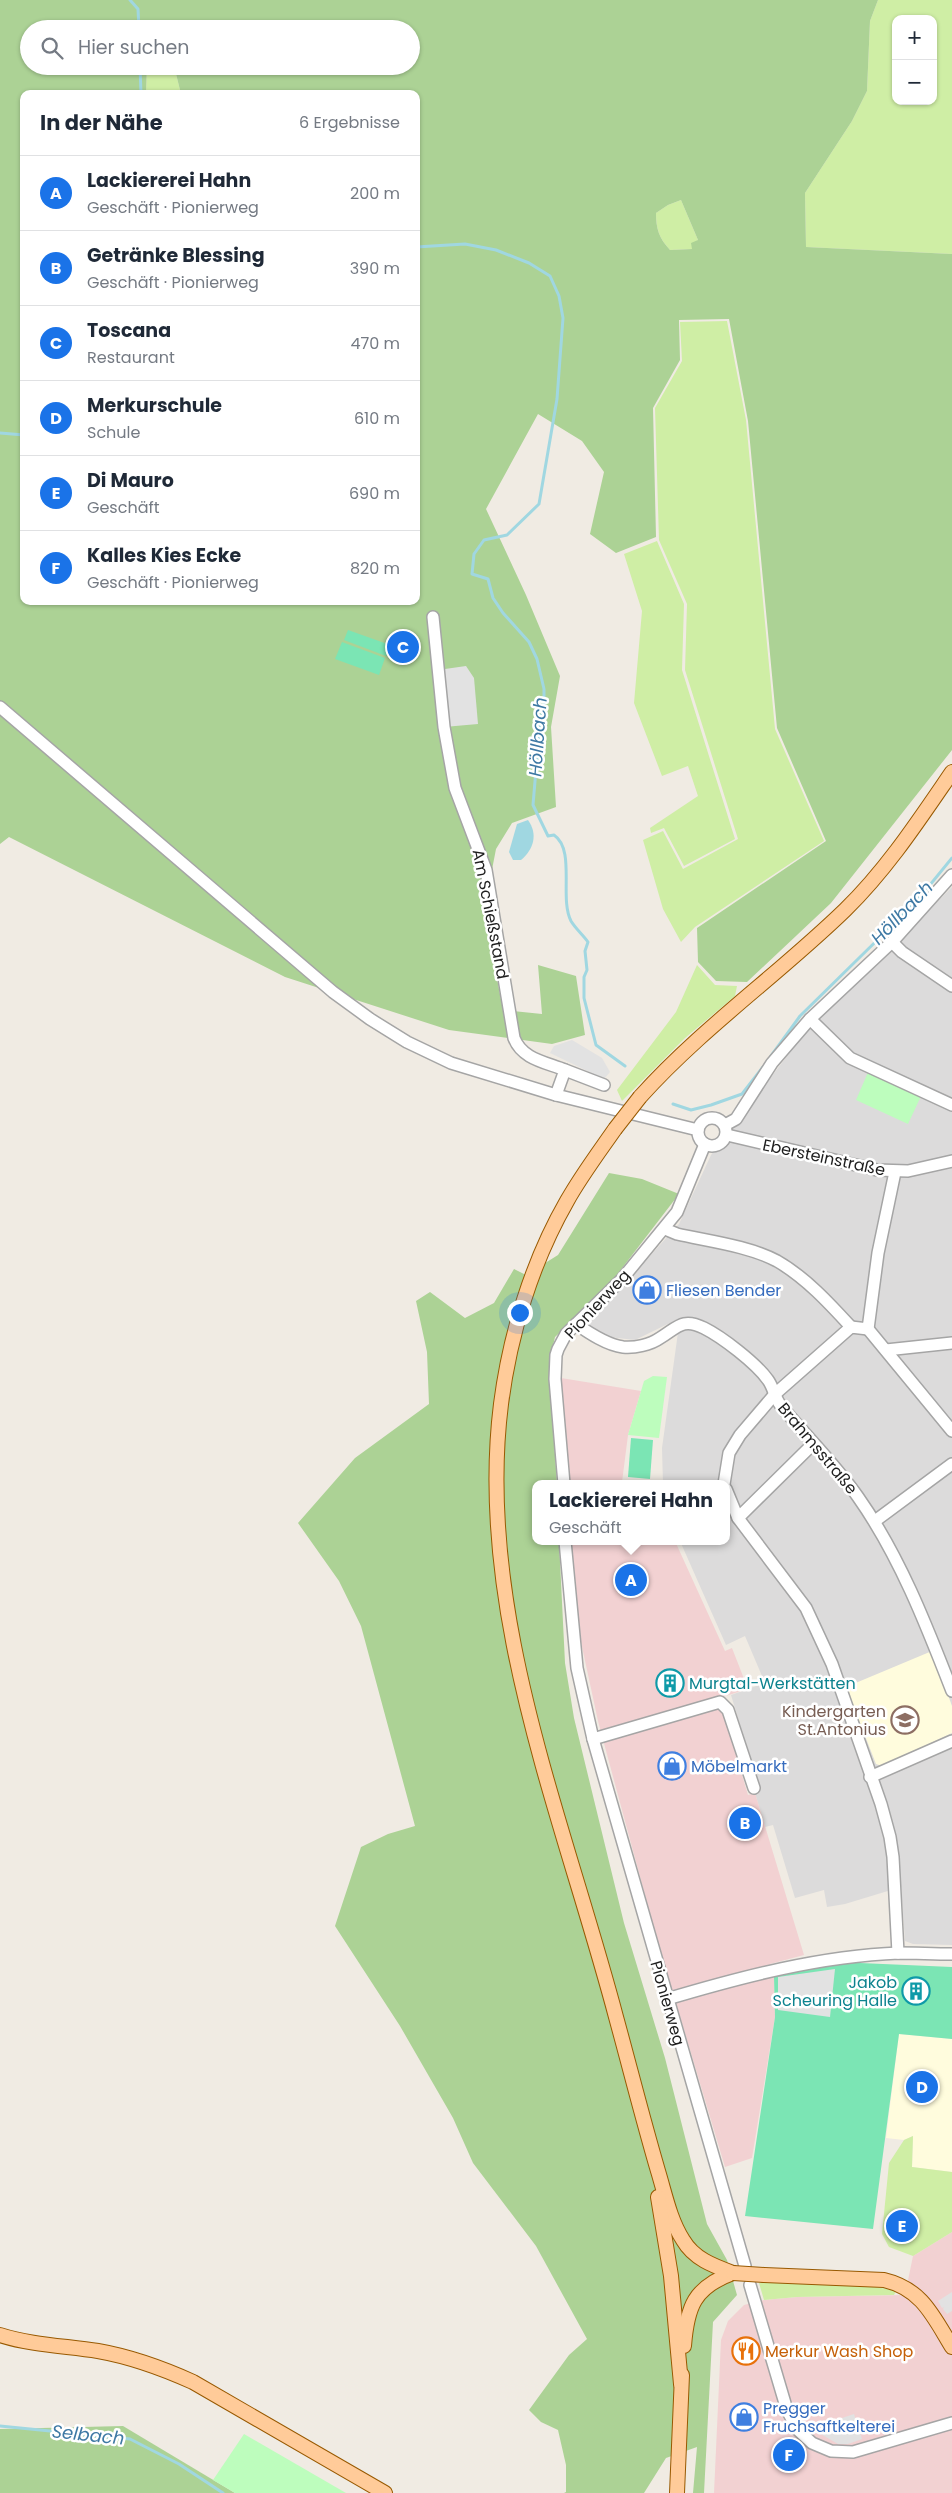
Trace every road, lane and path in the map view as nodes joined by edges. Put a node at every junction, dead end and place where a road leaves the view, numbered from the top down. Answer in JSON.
{"nodes":[{"id":1,"x":433,"y":617,"type":"dead end"},
{"id":2,"x":0,"y":707,"type":"edge"},
{"id":3,"x":952,"y":772,"type":"edge"},
{"id":4,"x":952,"y":875,"type":"edge"},
{"id":5,"x":892,"y":942,"type":"junction"},
{"id":6,"x":952,"y":986,"type":"edge"},
{"id":7,"x":810,"y":1019,"type":"junction"},
{"id":8,"x":565,"y":1070,"type":"junction"},
{"id":9,"x":604,"y":1085,"type":"dead end"},
{"id":10,"x":556,"y":1095,"type":"junction"},
{"id":11,"x":952,"y":1105,"type":"edge"},
{"id":12,"x":698,"y":1130,"type":"junction"},
{"id":13,"x":726,"y":1130,"type":"junction"},
{"id":14,"x":705,"y":1144,"type":"junction"},
{"id":15,"x":952,"y":1161,"type":"edge"},
{"id":16,"x":894,"y":1172,"type":"junction"},
{"id":17,"x":665,"y":1229,"type":"junction"},
{"id":18,"x":576,"y":1324,"type":"junction"},
{"id":19,"x":851,"y":1327,"type":"junction"},
{"id":20,"x":868,"y":1329,"type":"junction"},
{"id":21,"x":952,"y":1343,"type":"edge"},
{"id":22,"x":886,"y":1350,"type":"junction"},
{"id":23,"x":775,"y":1394,"type":"junction"},
{"id":24,"x":952,"y":1431,"type":"edge"},
{"id":25,"x":814,"y":1444,"type":"junction"},
{"id":26,"x":952,"y":1464,"type":"edge"},
{"id":27,"x":564,"y":1480,"type":"edge"},
{"id":28,"x":725,"y":1480,"type":"edge"},
{"id":29,"x":730,"y":1499,"type":"edge"},
{"id":30,"x":738,"y":1518,"type":"junction"},
{"id":31,"x":875,"y":1521,"type":"junction"},
{"id":32,"x":565,"y":1545,"type":"edge"},
{"id":33,"x":952,"y":1691,"type":"edge"},
{"id":34,"x":593,"y":1739,"type":"junction"},
{"id":35,"x":952,"y":1740,"type":"edge"},
{"id":36,"x":870,"y":1777,"type":"junction"},
{"id":37,"x":754,"y":1788,"type":"dead end"},
{"id":38,"x":898,"y":1953,"type":"junction"},
{"id":39,"x":952,"y":1954,"type":"edge"},
{"id":40,"x":666,"y":1999,"type":"junction"},
{"id":41,"x":647,"y":2136,"type":"junction"},
{"id":42,"x":739,"y":2269,"type":"junction"},
{"id":43,"x":750,"y":2285,"type":"dead end"},
{"id":44,"x":0,"y":2336,"type":"edge"},
{"id":45,"x":952,"y":2347,"type":"edge"},
{"id":46,"x":682,"y":2384,"type":"junction"},
{"id":47,"x":950,"y":2422,"type":"edge"},
{"id":48,"x":385,"y":2493,"type":"edge"},
{"id":49,"x":676,"y":2493,"type":"edge"}],
"edges":[{"from":1,"to":8,"type":"street","name":"Am Schießstand"},
{"from":2,"to":10,"type":"street"},
{"from":3,"to":41,"type":"main road","bridge":true},
{"from":4,"to":5,"type":"street"},
{"from":5,"to":6,"type":"street"},
{"from":5,"to":7,"type":"street"},
{"from":7,"to":11,"type":"street"},
{"from":7,"to":13,"type":"street"},
{"from":8,"to":9,"type":"street","name":"Am Schießstand"},
{"from":8,"to":10,"type":"street"},
{"from":10,"to":12,"type":"street"},
{"from":12,"to":13,"type":"street","name":"Ebersteinstraße"},
{"from":12,"to":14,"type":"street"},
{"from":13,"to":14,"type":"street"},
{"from":13,"to":16,"type":"street","name":"Ebersteinstraße"},
{"from":14,"to":17,"type":"street","name":"Pionierweg"},
{"from":15,"to":16,"type":"street","name":"Ebersteinstraße"},
{"from":16,"to":20,"type":"street"},
{"from":17,"to":18,"type":"street","name":"Pionierweg"},
{"from":17,"to":19,"type":"street"},
{"from":18,"to":23,"type":"street","name":"Brahmsstraße"},
{"from":18,"to":27,"type":"street","name":"Pionierweg"},
{"from":19,"to":20,"type":"street"},
{"from":19,"to":23,"type":"street"},
{"from":20,"to":22,"type":"street"},
{"from":21,"to":22,"type":"street"},
{"from":22,"to":24,"type":"street"},
{"from":23,"to":25,"type":"street","name":"Brahmsstraße"},
{"from":23,"to":28,"type":"street"},
{"from":25,"to":30,"type":"street"},
{"from":25,"to":31,"type":"street","name":"Brahmsstraße"},
{"from":26,"to":31,"type":"street"},
{"from":29,"to":30,"type":"street"},
{"from":30,"to":36,"type":"street"},
{"from":31,"to":33,"type":"street","name":"Brahmsstraße"},
{"from":32,"to":34,"type":"street","name":"Pionierweg"},
{"from":34,"to":37,"type":"street"},
{"from":34,"to":40,"type":"street","name":"Pionierweg"},
{"from":35,"to":36,"type":"street"},
{"from":36,"to":38,"type":"street"},
{"from":38,"to":39,"type":"street"},
{"from":38,"to":40,"type":"street"},
{"from":40,"to":42,"type":"street","name":"Pionierweg"},
{"from":41,"to":42,"type":"main road"},
{"from":41,"to":46,"type":"main road"},
{"from":42,"to":45,"type":"main road","bridge":true},
{"from":42,"to":46,"type":"main road"},
{"from":43,"to":47,"type":"street"},
{"from":44,"to":48,"type":"main road"},
{"from":46,"to":49,"type":"main road"}]}
